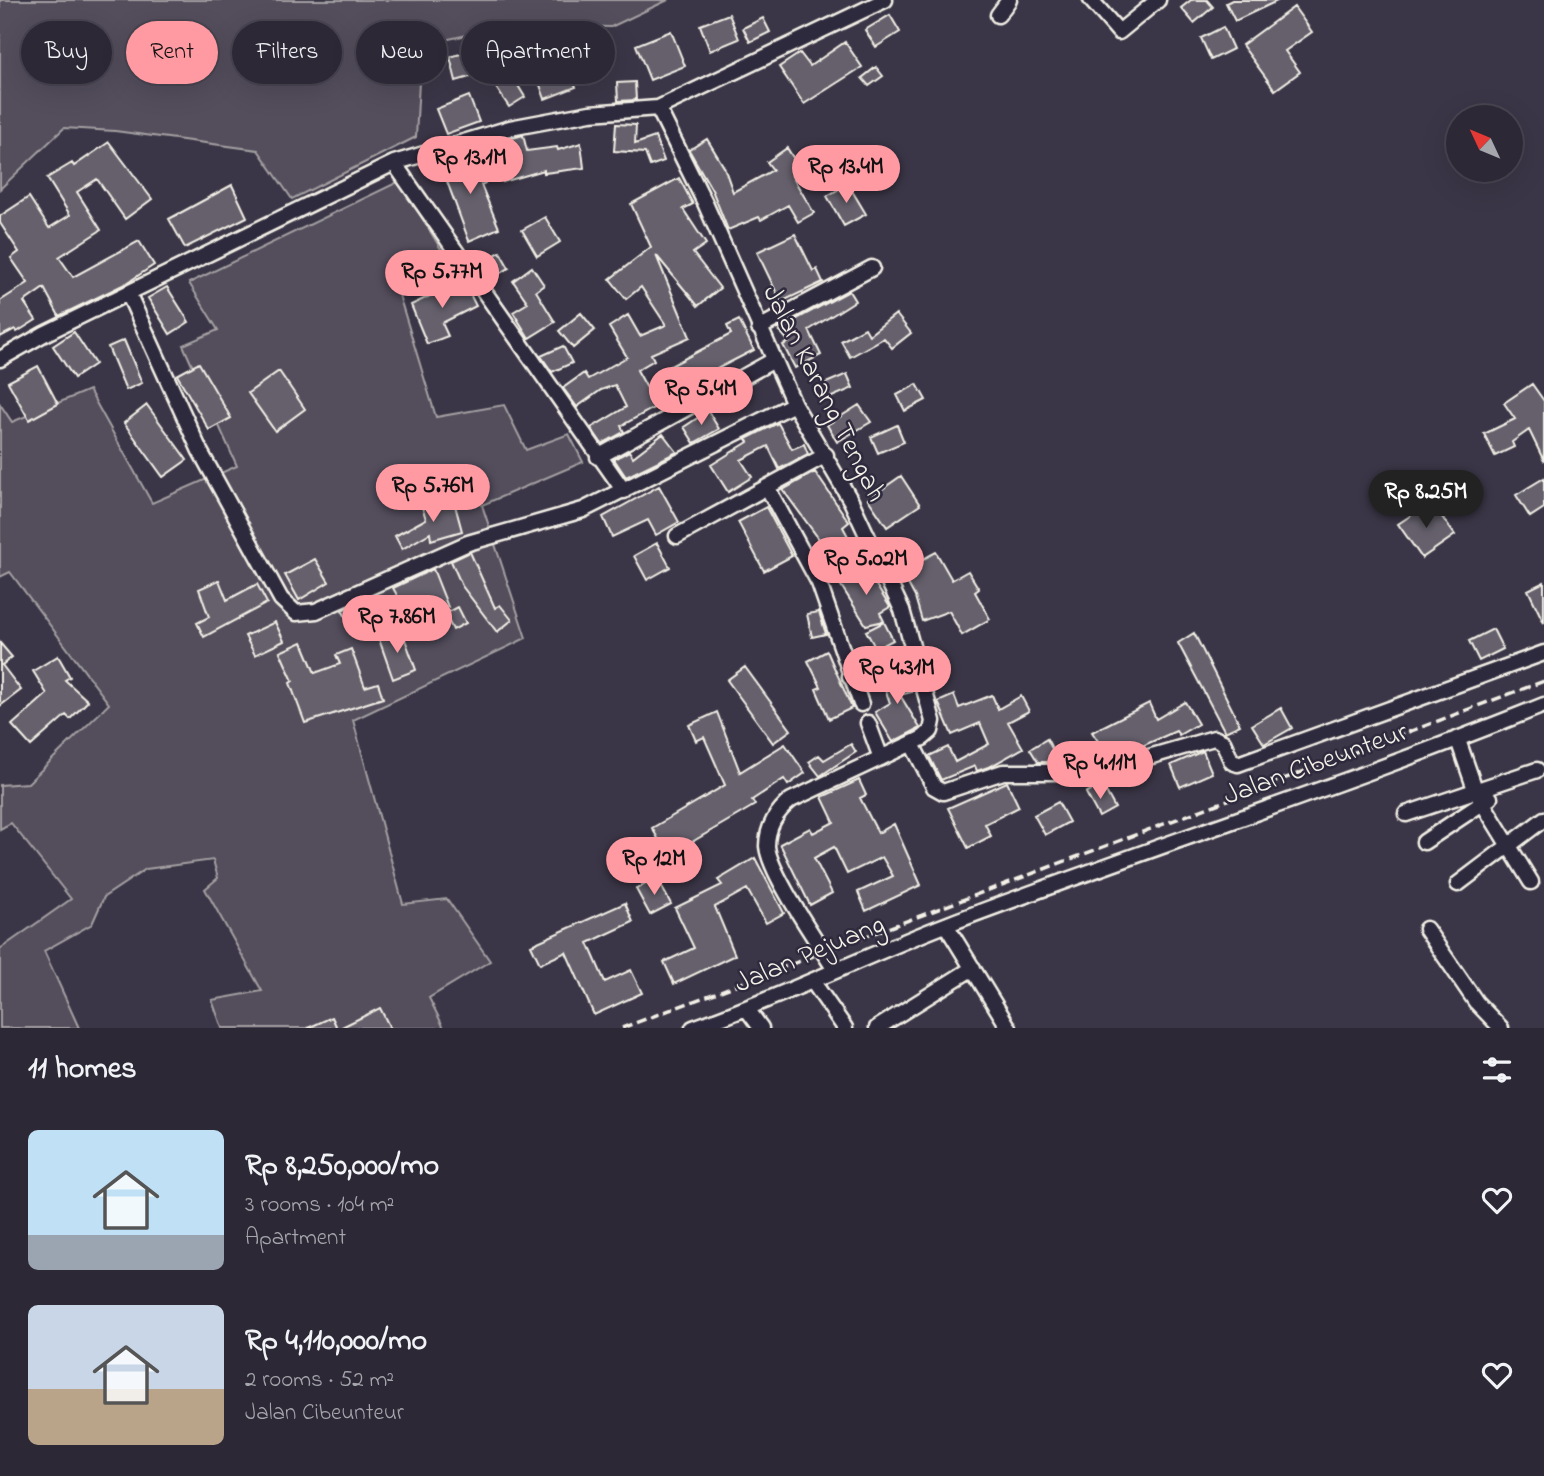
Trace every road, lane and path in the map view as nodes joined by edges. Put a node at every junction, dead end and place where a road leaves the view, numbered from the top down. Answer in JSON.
{"nodes":[{"id":1,"x":885,"y":0,"type":"edge"},
{"id":2,"x":1009,"y":0,"type":"edge"},
{"id":3,"x":1091,"y":0,"type":"edge"},
{"id":4,"x":1158,"y":0,"type":"edge"},
{"id":5,"x":998,"y":15,"type":"dead end"},
{"id":6,"x":658,"y":108,"type":"junction"},
{"id":7,"x":394,"y":163,"type":"junction"},
{"id":8,"x":872,"y":268,"type":"dead end"},
{"id":9,"x":129,"y":295,"type":"junction"},
{"id":10,"x":759,"y":328,"type":"junction"},
{"id":11,"x":0,"y":359,"type":"edge"},
{"id":12,"x":774,"y":360,"type":"junction"},
{"id":13,"x":794,"y":404,"type":"junction"},
{"id":14,"x":826,"y":455,"type":"junction"},
{"id":15,"x":598,"y":457,"type":"junction"},
{"id":16,"x":767,"y":487,"type":"junction"},
{"id":17,"x":624,"y":491,"type":"junction"},
{"id":18,"x":677,"y":536,"type":"dead end"},
{"id":19,"x":913,"y":651,"type":"junction"},
{"id":20,"x":1544,"y":653,"type":"edge"},
{"id":21,"x":850,"y":677,"type":"junction"},
{"id":22,"x":861,"y":704,"type":"dead end"},
{"id":23,"x":1544,"y":705,"type":"edge"},
{"id":24,"x":868,"y":723,"type":"dead end"},
{"id":25,"x":1458,"y":740,"type":"junction"},
{"id":26,"x":912,"y":744,"type":"junction"},
{"id":27,"x":881,"y":758,"type":"junction"},
{"id":28,"x":1537,"y":771,"type":"dead end"},
{"id":29,"x":1480,"y":797,"type":"junction"},
{"id":30,"x":1406,"y":814,"type":"dead end"},
{"id":31,"x":1544,"y":819,"type":"edge"},
{"id":32,"x":1424,"y":842,"type":"dead end"},
{"id":33,"x":1509,"y":846,"type":"junction"},
{"id":34,"x":1531,"y":882,"type":"dead end"},
{"id":35,"x":1458,"y":884,"type":"dead end"},
{"id":36,"x":946,"y":925,"type":"junction"},
{"id":37,"x":1426,"y":929,"type":"dead end"},
{"id":38,"x":972,"y":968,"type":"junction"},
{"id":39,"x":835,"y":970,"type":"junction"},
{"id":40,"x":813,"y":982,"type":"junction"},
{"id":41,"x":747,"y":1009,"type":"junction"},
{"id":42,"x":1007,"y":1024,"type":"edge"},
{"id":43,"x":693,"y":1028,"type":"edge"},
{"id":44,"x":761,"y":1028,"type":"edge"},
{"id":45,"x":845,"y":1028,"type":"edge"},
{"id":46,"x":877,"y":1028,"type":"edge"},
{"id":47,"x":991,"y":1028,"type":"edge"},
{"id":48,"x":1502,"y":1028,"type":"edge"}],
"edges":[{"from":1,"to":6,"type":"street"},
{"from":2,"to":5,"type":"street"},
{"from":3,"to":4,"type":"street"},
{"from":6,"to":7,"type":"street"},
{"from":6,"to":10,"type":"street","name":"Jalan Karang Tengah"},
{"from":7,"to":9,"type":"street"},
{"from":7,"to":15,"type":"street"},
{"from":8,"to":10,"type":"street"},
{"from":9,"to":11,"type":"street"},
{"from":9,"to":17,"type":"street"},
{"from":10,"to":12,"type":"street","name":"Jalan Karang Tengah"},
{"from":12,"to":13,"type":"street","name":"Jalan Karang Tengah"},
{"from":12,"to":15,"type":"street"},
{"from":13,"to":14,"type":"street","name":"Jalan Karang Tengah"},
{"from":13,"to":17,"type":"street"},
{"from":14,"to":16,"type":"street"},
{"from":14,"to":19,"type":"street","name":"Jalan Karang Tengah"},
{"from":15,"to":17,"type":"street"},
{"from":16,"to":18,"type":"street"},
{"from":16,"to":21,"type":"street"},
{"from":19,"to":21,"type":"street"},
{"from":19,"to":26,"type":"street","name":"Jalan Karang Tengah"},
{"from":20,"to":26,"type":"street"},
{"from":21,"to":22,"type":"street"},
{"from":23,"to":25,"type":"street","name":"Jalan Cibeunteur"},
{"from":24,"to":27,"type":"street"},
{"from":25,"to":29,"type":"street"},
{"from":25,"to":36,"type":"street","name":"Jalan Cibeunteur"},
{"from":26,"to":27,"type":"street","name":"Jalan Karang Tengah"},
{"from":27,"to":39,"type":"street","name":"Jalan Karang Tengah"},
{"from":28,"to":29,"type":"street"},
{"from":29,"to":30,"type":"street"},
{"from":29,"to":32,"type":"street"},
{"from":29,"to":33,"type":"street"},
{"from":31,"to":33,"type":"street"},
{"from":33,"to":34,"type":"street"},
{"from":33,"to":35,"type":"street"},
{"from":36,"to":38,"type":"street"},
{"from":36,"to":39,"type":"street","name":"Jalan Pejuang"},
{"from":37,"to":48,"type":"street"},
{"from":38,"to":42,"type":"street"},
{"from":38,"to":46,"type":"street"},
{"from":39,"to":40,"type":"street","name":"Jalan Pejuang"},
{"from":40,"to":41,"type":"street","name":"Jalan Pejuang"},
{"from":40,"to":45,"type":"street"},
{"from":41,"to":43,"type":"street","name":"Jalan Pejuang"},
{"from":41,"to":44,"type":"street"},
{"from":42,"to":47,"type":"street"}]}
